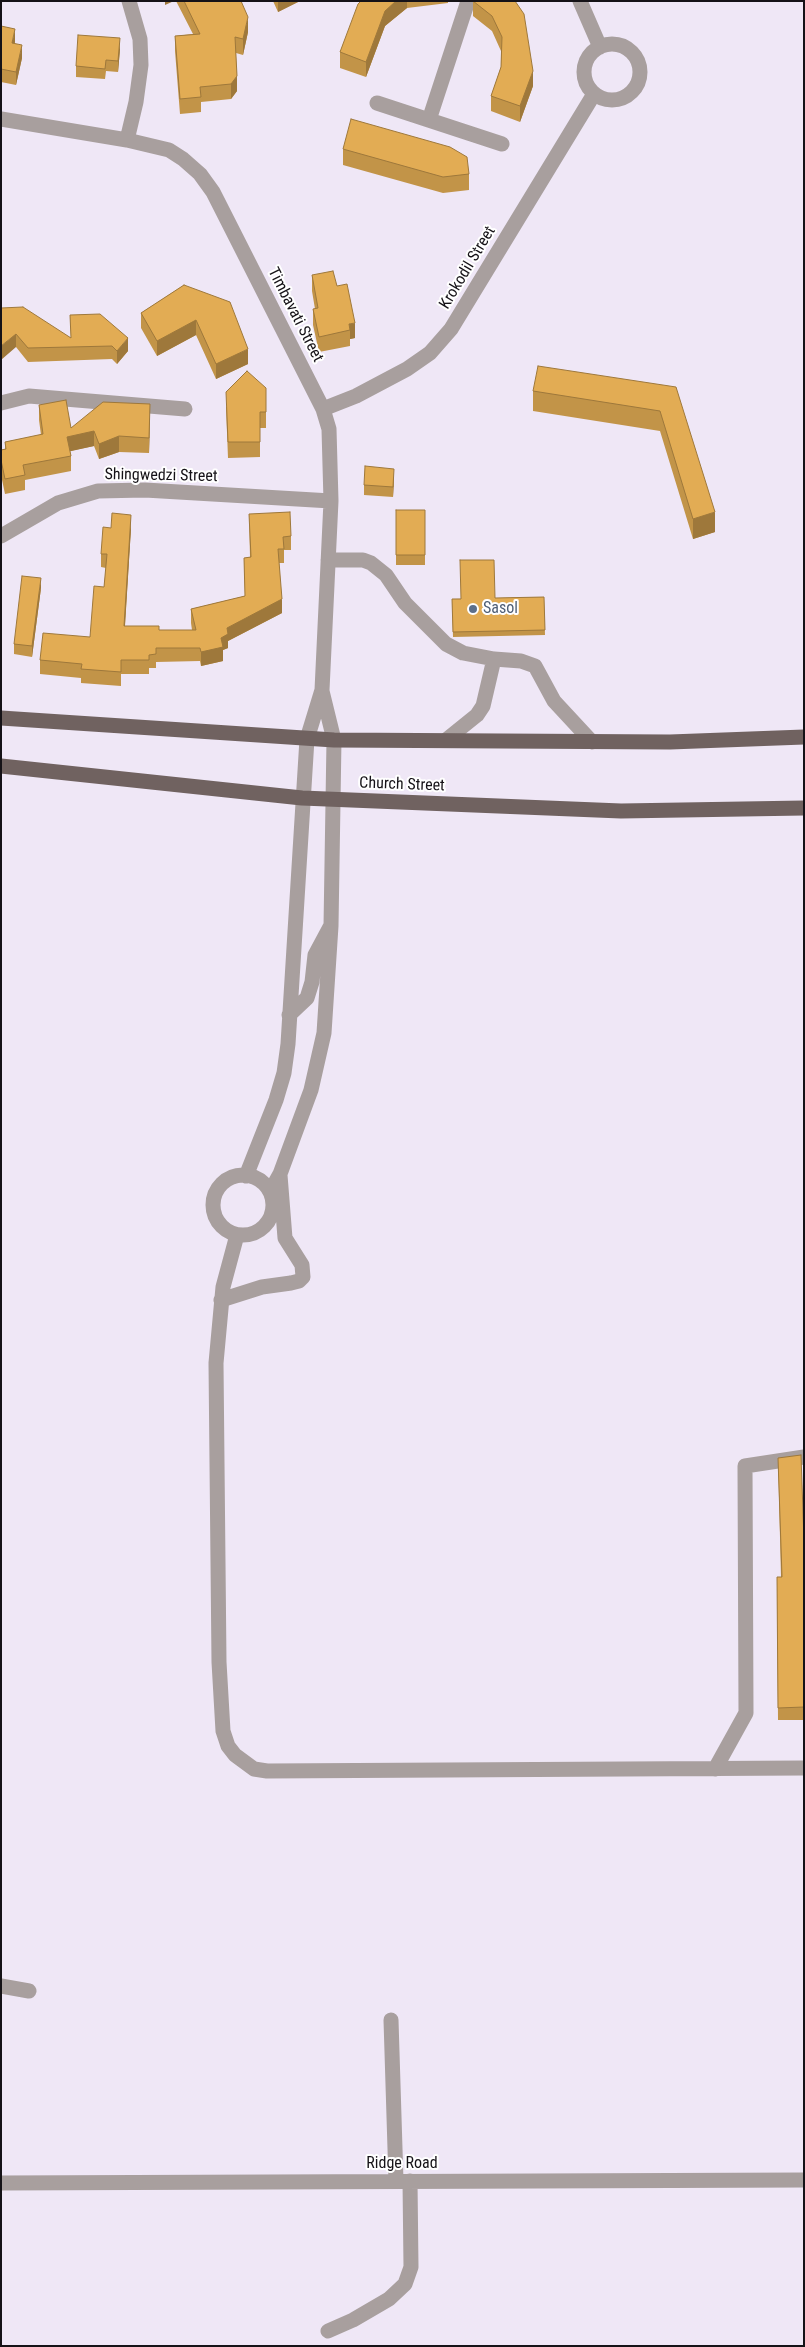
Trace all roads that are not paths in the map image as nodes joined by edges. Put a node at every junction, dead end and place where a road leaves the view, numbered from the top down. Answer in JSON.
{"nodes":[{"id":1,"x":129,"y":1,"type":"edge"},
{"id":2,"x":468,"y":1,"type":"edge"},
{"id":3,"x":580,"y":1,"type":"edge"},
{"id":4,"x":600,"y":47,"type":"junction"},
{"id":5,"x":594,"y":94,"type":"junction"},
{"id":6,"x":377,"y":103,"type":"dead end"},
{"id":7,"x":1,"y":119,"type":"edge"},
{"id":8,"x":429,"y":120,"type":"junction"},
{"id":9,"x":127,"y":140,"type":"junction"},
{"id":10,"x":502,"y":144,"type":"dead end"},
{"id":11,"x":1,"y":403,"type":"edge"},
{"id":12,"x":185,"y":409,"type":"dead end"},
{"id":13,"x":323,"y":409,"type":"junction"},
{"id":14,"x":331,"y":501,"type":"junction"},
{"id":15,"x":1,"y":536,"type":"edge"},
{"id":16,"x":328,"y":560,"type":"junction"},
{"id":17,"x":494,"y":659,"type":"junction"},
{"id":18,"x":322,"y":690,"type":"junction"},
{"id":19,"x":1,"y":718,"type":"edge"},
{"id":20,"x":804,"y":737,"type":"edge"},
{"id":21,"x":307,"y":739,"type":"junction"},
{"id":22,"x":334,"y":740,"type":"junction"},
{"id":23,"x":446,"y":740,"type":"junction"},
{"id":24,"x":592,"y":742,"type":"junction"},
{"id":25,"x":1,"y":766,"type":"edge"},
{"id":26,"x":302,"y":798,"type":"junction"},
{"id":27,"x":332,"y":799,"type":"junction"},
{"id":28,"x":804,"y":808,"type":"edge"},
{"id":29,"x":331,"y":926,"type":"junction"},
{"id":30,"x":289,"y":1015,"type":"junction"},
{"id":31,"x":280,"y":1174,"type":"junction"},
{"id":32,"x":246,"y":1176,"type":"junction"},
{"id":33,"x":270,"y":1192,"type":"junction"},
{"id":34,"x":236,"y":1235,"type":"junction"},
{"id":35,"x":221,"y":1300,"type":"junction"},
{"id":36,"x":804,"y":1457,"type":"edge"},
{"id":37,"x":804,"y":1768,"type":"edge"},
{"id":38,"x":716,"y":1769,"type":"junction"},
{"id":39,"x":1,"y":1986,"type":"edge"},
{"id":40,"x":29,"y":1991,"type":"dead end"},
{"id":41,"x":391,"y":2020,"type":"dead end"},
{"id":42,"x":804,"y":2180,"type":"edge"},
{"id":43,"x":403,"y":2181,"type":"junction"},
{"id":44,"x":1,"y":2183,"type":"edge"},
{"id":45,"x":328,"y":2331,"type":"dead end"}],
"edges":[{"from":1,"to":9,"type":"street"},
{"from":2,"to":8,"type":"street"},
{"from":3,"to":4,"type":"street"},
{"from":4,"to":5,"type":"street"},
{"from":4,"to":5,"type":"street"},
{"from":5,"to":13,"type":"street","name":"Krokodil Street"},
{"from":6,"to":8,"type":"street"},
{"from":7,"to":9,"type":"street","name":"Timbavati Street"},
{"from":8,"to":10,"type":"street"},
{"from":9,"to":13,"type":"street","name":"Timbavati Street"},
{"from":11,"to":12,"type":"street"},
{"from":13,"to":14,"type":"street","name":"Timbavati Street"},
{"from":14,"to":15,"type":"street","name":"Shingwedzi Street"},
{"from":14,"to":16,"type":"street","name":"Timbavati Street"},
{"from":16,"to":17,"type":"street"},
{"from":16,"to":18,"type":"street","name":"Timbavati Street"},
{"from":17,"to":23,"type":"street"},
{"from":17,"to":24,"type":"street"},
{"from":18,"to":21,"type":"street","name":"Timbavati Street"},
{"from":18,"to":22,"type":"street","name":"Timbavati Street"},
{"from":19,"to":21,"type":"main road"},
{"from":20,"to":24,"type":"main road"},
{"from":21,"to":22,"type":"main road"},
{"from":21,"to":26,"type":"street","name":"Timbavati Street"},
{"from":22,"to":23,"type":"main road"},
{"from":22,"to":27,"type":"street","name":"Timbavati Street"},
{"from":23,"to":24,"type":"main road"},
{"from":25,"to":26,"type":"main road","name":"Church Street"},
{"from":26,"to":27,"type":"main road","name":"Church Street"},
{"from":26,"to":30,"type":"street","name":"Timbavati Street"},
{"from":27,"to":28,"type":"main road","name":"Church Street"},
{"from":27,"to":29,"type":"street","name":"Timbavati Street"},
{"from":29,"to":30,"type":"street"},
{"from":29,"to":31,"type":"street","name":"Timbavati Street"},
{"from":30,"to":32,"type":"street","name":"Timbavati Street"},
{"from":31,"to":33,"type":"street","name":"Timbavati Street"},
{"from":31,"to":35,"type":"street"},
{"from":32,"to":33,"type":"street"},
{"from":32,"to":34,"type":"street"},
{"from":33,"to":34,"type":"street"},
{"from":34,"to":35,"type":"street"},
{"from":35,"to":38,"type":"street"},
{"from":36,"to":38,"type":"street"},
{"from":37,"to":38,"type":"street"},
{"from":39,"to":40,"type":"street"},
{"from":41,"to":43,"type":"street"},
{"from":42,"to":43,"type":"street","name":"Ridge Road"},
{"from":43,"to":44,"type":"street","name":"Ridge Road"},
{"from":43,"to":45,"type":"street"}]}
